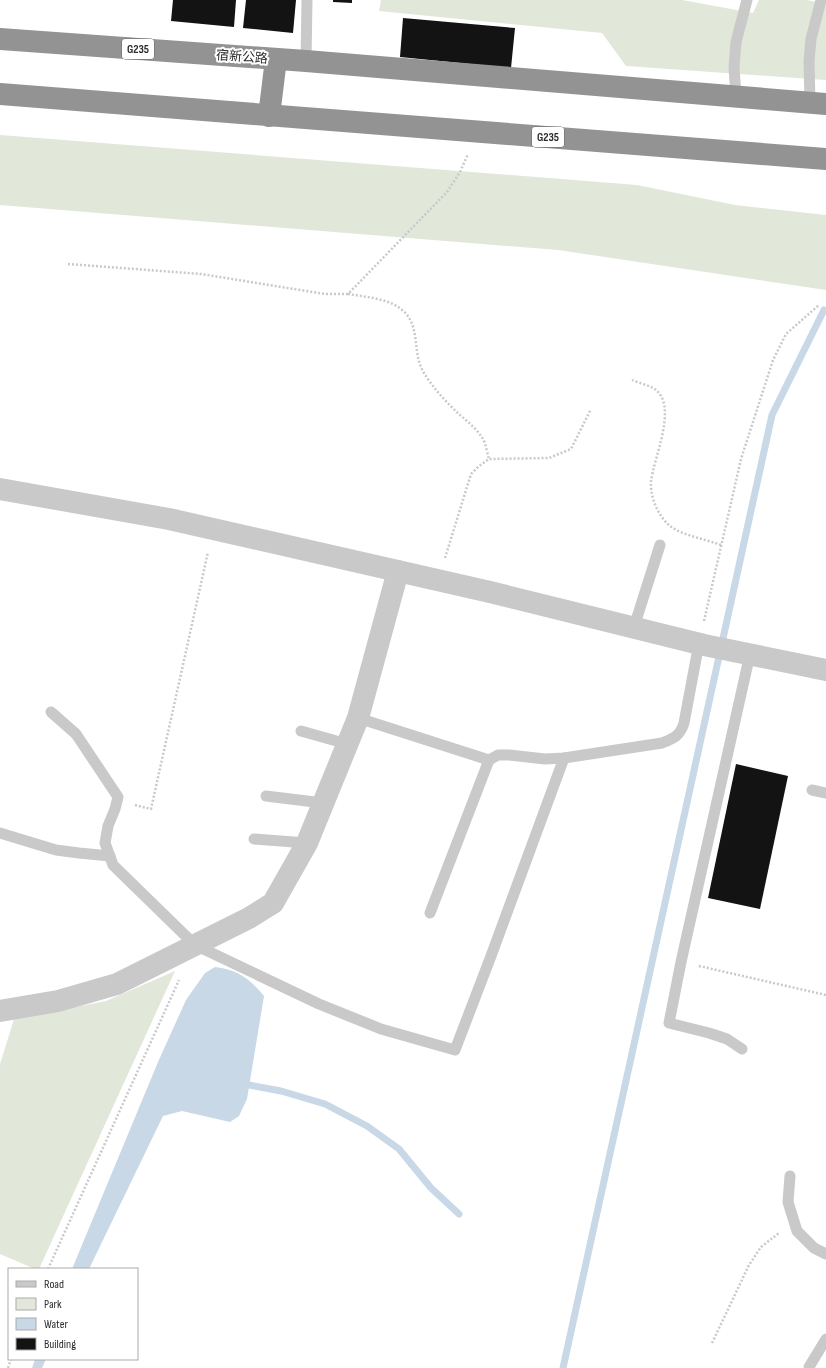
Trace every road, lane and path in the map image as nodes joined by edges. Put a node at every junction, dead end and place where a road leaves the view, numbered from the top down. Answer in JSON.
{"nodes":[{"id":1,"x":308,"y":0,"type":"edge"},
{"id":2,"x":747,"y":0,"type":"edge"},
{"id":3,"x":821,"y":0,"type":"edge"},
{"id":4,"x":0,"y":39,"type":"edge"},
{"id":5,"x":276,"y":59,"type":"junction"},
{"id":6,"x":306,"y":61,"type":"junction"},
{"id":7,"x":0,"y":94,"type":"edge"},
{"id":8,"x":736,"y":96,"type":"junction"},
{"id":9,"x":818,"y":103,"type":"edge"},
{"id":10,"x":270,"y":116,"type":"junction"},
{"id":11,"x":478,"y":132,"type":"junction"},
{"id":12,"x":826,"y":159,"type":"edge"},
{"id":13,"x":68,"y":264,"type":"dead end"},
{"id":14,"x":348,"y":294,"type":"junction"},
{"id":15,"x":819,"y":305,"type":"dead end"},
{"id":16,"x":632,"y":380,"type":"dead end"},
{"id":17,"x":591,"y":409,"type":"dead end"},
{"id":18,"x":489,"y":459,"type":"junction"},
{"id":19,"x":0,"y":489,"type":"edge"},
{"id":20,"x":214,"y":529,"type":"junction"},
{"id":21,"x":660,"y":545,"type":"dead end"},
{"id":22,"x":721,"y":545,"type":"junction"},
{"id":23,"x":398,"y":570,"type":"junction"},
{"id":24,"x":438,"y":580,"type":"junction"},
{"id":25,"x":634,"y":627,"type":"junction"},
{"id":26,"x":702,"y":644,"type":"junction"},
{"id":27,"x":746,"y":653,"type":"junction"},
{"id":28,"x":826,"y":670,"type":"edge"},
{"id":29,"x":51,"y":712,"type":"dead end"},
{"id":30,"x":358,"y":718,"type":"junction"},
{"id":31,"x":300,"y":731,"type":"dead end"},
{"id":32,"x":347,"y":744,"type":"junction"},
{"id":33,"x":564,"y":758,"type":"junction"},
{"id":34,"x":489,"y":760,"type":"junction"},
{"id":35,"x":812,"y":790,"type":"dead end"},
{"id":36,"x":826,"y":793,"type":"edge"},
{"id":37,"x":266,"y":796,"type":"dead end"},
{"id":38,"x":117,"y":802,"type":"junction"},
{"id":39,"x":323,"y":803,"type":"junction"},
{"id":40,"x":0,"y":833,"type":"edge"},
{"id":41,"x":254,"y":839,"type":"dead end"},
{"id":42,"x":307,"y":843,"type":"junction"},
{"id":43,"x":110,"y":856,"type":"junction"},
{"id":44,"x":430,"y":913,"type":"dead end"},
{"id":45,"x":195,"y":944,"type":"junction"},
{"id":46,"x":681,"y":962,"type":"junction"},
{"id":47,"x":826,"y":995,"type":"edge"},
{"id":48,"x":0,"y":1011,"type":"edge"},
{"id":49,"x":742,"y":1049,"type":"dead end"},
{"id":50,"x":790,"y":1176,"type":"dead end"},
{"id":51,"x":794,"y":1221,"type":"junction"},
{"id":52,"x":826,"y":1254,"type":"edge"},
{"id":53,"x":48,"y":1268,"type":"edge"},
{"id":54,"x":826,"y":1339,"type":"edge"},
{"id":55,"x":712,"y":1344,"type":"dead end"},
{"id":56,"x":809,"y":1367,"type":"edge"}],
"edges":[{"from":1,"to":6,"type":"lane"},
{"from":2,"to":8,"type":"lane"},
{"from":3,"to":9,"type":"lane"},
{"from":4,"to":5,"type":"highway","name":"宿新公路","number":"G235"},
{"from":5,"to":6,"type":"highway","number":"G235"},
{"from":5,"to":10,"type":"highway","name":"宿新公路"},
{"from":6,"to":8,"type":"highway","number":"G235"},
{"from":7,"to":10,"type":"highway","number":"G235"},
{"from":8,"to":9,"type":"highway","number":"G235"},
{"from":10,"to":11,"type":"highway","number":"G235"},
{"from":11,"to":12,"type":"highway","number":"G235"},
{"from":11,"to":14,"type":"path"},
{"from":13,"to":14,"type":"path"},
{"from":14,"to":18,"type":"path"},
{"from":15,"to":22,"type":"path"},
{"from":16,"to":22,"type":"path"},
{"from":17,"to":18,"type":"path"},
{"from":18,"to":24,"type":"path"},
{"from":19,"to":20,"type":"street"},
{"from":20,"to":23,"type":"street"},
{"from":20,"to":38,"type":"path"},
{"from":21,"to":25,"type":"lane"},
{"from":22,"to":26,"type":"path"},
{"from":23,"to":24,"type":"street"},
{"from":23,"to":30,"type":"street"},
{"from":24,"to":25,"type":"street"},
{"from":25,"to":26,"type":"street"},
{"from":26,"to":27,"type":"street"},
{"from":26,"to":33,"type":"lane"},
{"from":27,"to":28,"type":"street"},
{"from":27,"to":46,"type":"lane"},
{"from":29,"to":38,"type":"lane"},
{"from":30,"to":32,"type":"street"},
{"from":30,"to":34,"type":"lane"},
{"from":31,"to":32,"type":"lane"},
{"from":32,"to":39,"type":"street"},
{"from":33,"to":34,"type":"lane"},
{"from":33,"to":45,"type":"lane"},
{"from":34,"to":44,"type":"lane"},
{"from":35,"to":36,"type":"lane"},
{"from":37,"to":39,"type":"lane"},
{"from":38,"to":43,"type":"lane"},
{"from":39,"to":42,"type":"street"},
{"from":40,"to":43,"type":"lane"},
{"from":41,"to":42,"type":"lane"},
{"from":42,"to":45,"type":"street"},
{"from":43,"to":45,"type":"lane"},
{"from":45,"to":48,"type":"street"},
{"from":45,"to":53,"type":"path"},
{"from":46,"to":47,"type":"path"},
{"from":46,"to":49,"type":"lane"},
{"from":50,"to":51,"type":"lane"},
{"from":51,"to":52,"type":"lane"},
{"from":51,"to":55,"type":"path"},
{"from":54,"to":56,"type":"lane"}]}
